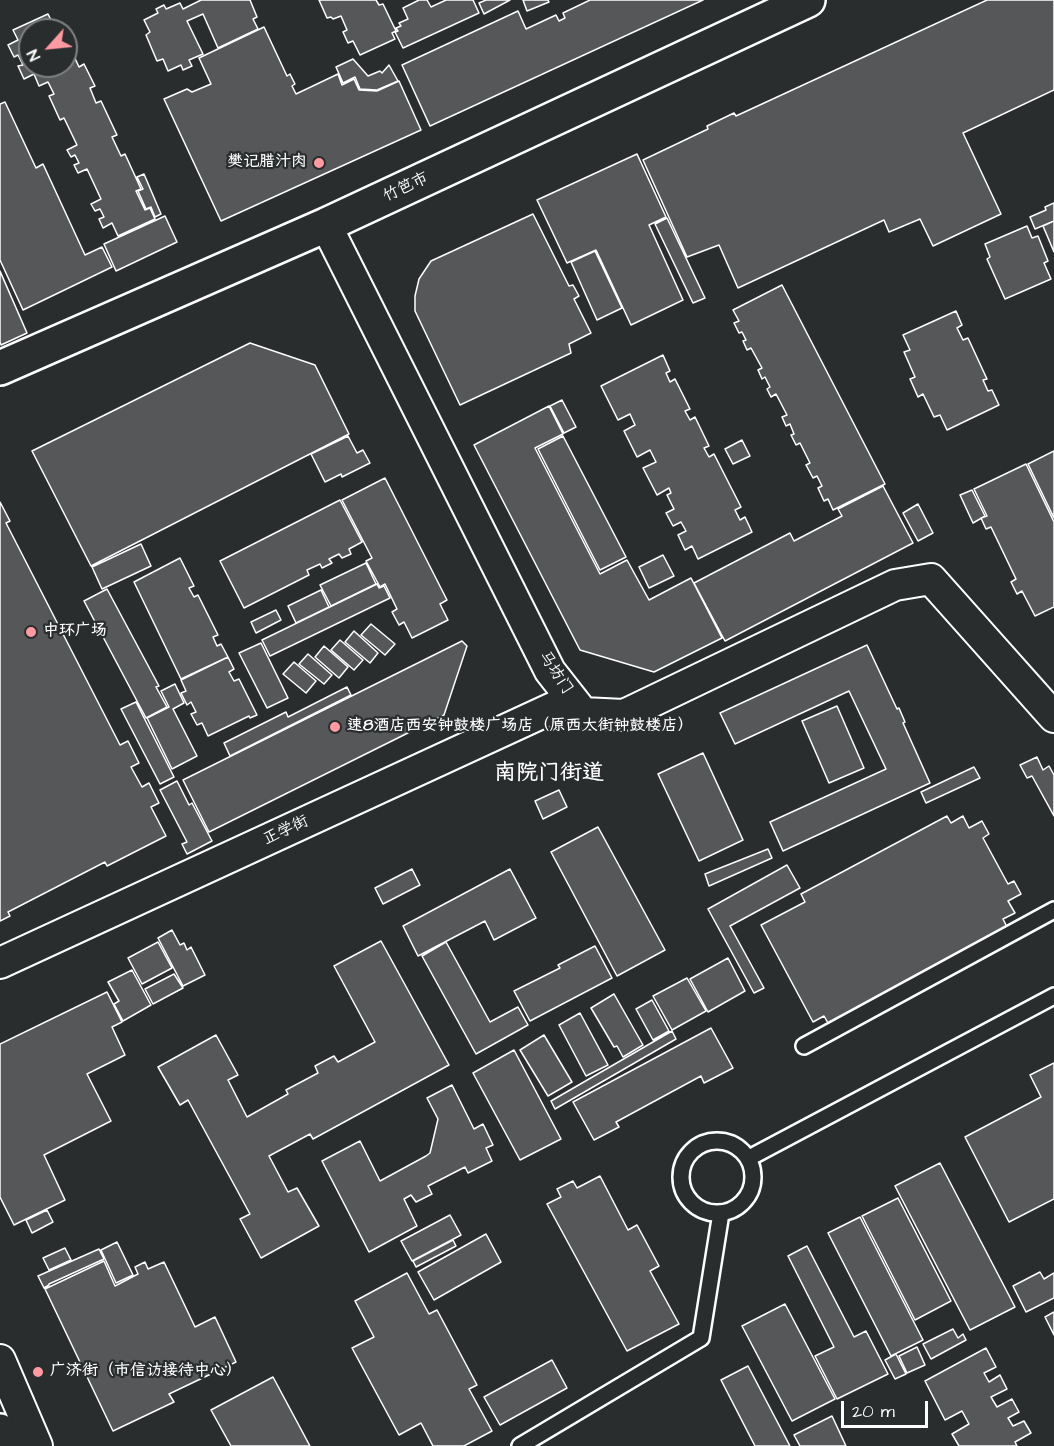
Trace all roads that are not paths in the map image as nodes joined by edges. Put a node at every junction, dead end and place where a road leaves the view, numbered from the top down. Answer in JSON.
{"nodes":[{"id":1,"x":808,"y":0,"type":"edge"},
{"id":2,"x":326,"y":225,"type":"junction"},
{"id":3,"x":0,"y":368,"type":"edge"},
{"id":4,"x":572,"y":699,"type":"junction"},
{"id":5,"x":1054,"y":717,"type":"edge"},
{"id":6,"x":1054,"y":910,"type":"edge"},
{"id":7,"x":0,"y":963,"type":"edge"},
{"id":8,"x":1054,"y":996,"type":"edge"},
{"id":9,"x":804,"y":1046,"type":"dead end"},
{"id":10,"x":749,"y":1158,"type":"junction"},
{"id":11,"x":721,"y":1213,"type":"junction"},
{"id":12,"x":0,"y":1360,"type":"edge"},
{"id":13,"x":0,"y":1431,"type":"edge"},
{"id":14,"x":7,"y":1446,"type":"edge"},
{"id":15,"x":37,"y":1446,"type":"edge"},
{"id":16,"x":520,"y":1446,"type":"edge"}],
"edges":[{"from":1,"to":2,"type":"street","name":"竹笆市"},
{"from":2,"to":3,"type":"street","name":"竹笆市"},
{"from":2,"to":4,"type":"street","name":"马坊门"},
{"from":4,"to":5,"type":"street","name":"马坊门"},
{"from":4,"to":7,"type":"street","name":"正学街"},
{"from":6,"to":9,"type":"lane"},
{"from":8,"to":10,"type":"lane"},
{"from":10,"to":11,"type":"lane"},
{"from":10,"to":11,"type":"lane"},
{"from":11,"to":16,"type":"lane"},
{"from":12,"to":15,"type":"street"},
{"from":13,"to":14,"type":"street"}]}
